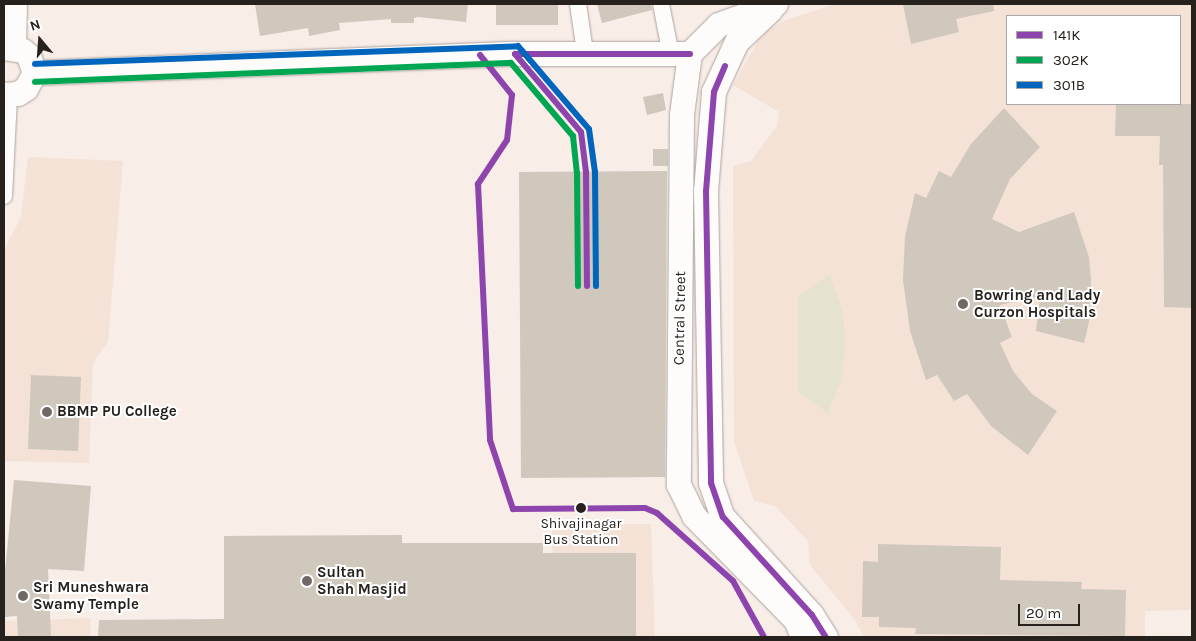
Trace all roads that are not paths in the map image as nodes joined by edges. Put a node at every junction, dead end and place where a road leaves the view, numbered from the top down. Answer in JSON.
{"nodes":[{"id":1,"x":35,"y":4,"type":"edge"},
{"id":2,"x":578,"y":4,"type":"edge"},
{"id":3,"x":661,"y":4,"type":"edge"},
{"id":4,"x":777,"y":4,"type":"edge"},
{"id":5,"x":748,"y":9,"type":"edge"},
{"id":6,"x":16,"y":12,"type":"edge"},
{"id":7,"x":7,"y":47,"type":"edge"},
{"id":8,"x":585,"y":52,"type":"junction"},
{"id":9,"x":681,"y":55,"type":"junction"},
{"id":10,"x":34,"y":73,"type":"junction"},
{"id":11,"x":6,"y":95,"type":"edge"},
{"id":12,"x":4,"y":196,"type":"edge"},
{"id":13,"x":803,"y":637,"type":"edge"},
{"id":14,"x":826,"y":637,"type":"edge"}],
"edges":[{"from":1,"to":6,"type":"street"},
{"from":2,"to":8,"type":"street"},
{"from":3,"to":9,"type":"street"},
{"from":4,"to":5,"type":"street","name":"Central Street"},
{"from":4,"to":14,"type":"street","name":"Central Street"},
{"from":5,"to":9,"type":"street","name":"Central Street"},
{"from":6,"to":7,"type":"street"},
{"from":7,"to":10,"type":"street"},
{"from":8,"to":9,"type":"street"},
{"from":8,"to":10,"type":"street"},
{"from":9,"to":13,"type":"street","name":"Central Street"},
{"from":10,"to":11,"type":"street"},
{"from":11,"to":12,"type":"street"}]}
